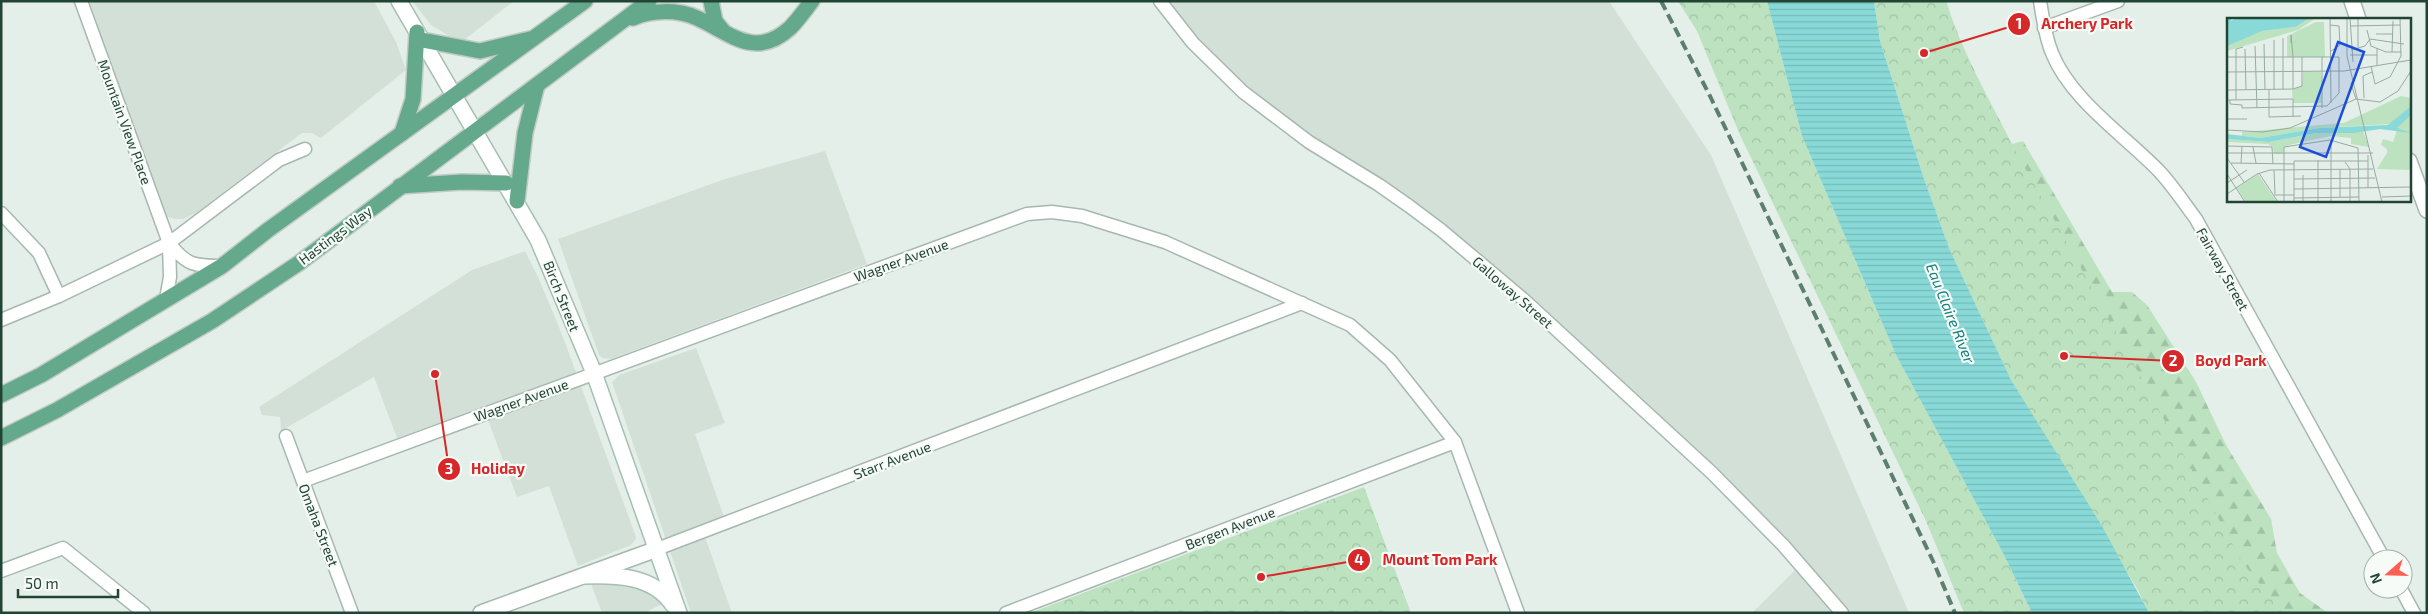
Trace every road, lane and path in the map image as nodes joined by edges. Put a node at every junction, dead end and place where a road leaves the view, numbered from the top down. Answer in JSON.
{"nodes":[{"id":1,"x":81,"y":1,"type":"edge"},
{"id":2,"x":399,"y":1,"type":"edge"},
{"id":3,"x":585,"y":1,"type":"edge"},
{"id":4,"x":649,"y":1,"type":"edge"},
{"id":5,"x":711,"y":1,"type":"edge"},
{"id":6,"x":812,"y":1,"type":"edge"},
{"id":7,"x":1160,"y":1,"type":"edge"},
{"id":8,"x":2040,"y":1,"type":"edge"},
{"id":9,"x":2118,"y":1,"type":"edge"},
{"id":10,"x":2352,"y":1,"type":"edge"},
{"id":11,"x":2358,"y":18,"type":"edge"},
{"id":12,"x":618,"y":25,"type":"junction"},
{"id":13,"x":2044,"y":28,"type":"junction"},
{"id":14,"x":724,"y":31,"type":"junction"},
{"id":15,"x":420,"y":36,"type":"junction"},
{"id":16,"x":536,"y":38,"type":"junction"},
{"id":17,"x":537,"y":85,"type":"junction"},
{"id":18,"x":456,"y":96,"type":"junction"},
{"id":19,"x":476,"y":130,"type":"junction"},
{"id":20,"x":402,"y":134,"type":"junction"},
{"id":21,"x":305,"y":149,"type":"dead end"},
{"id":22,"x":2410,"y":164,"type":"edge"},
{"id":23,"x":506,"y":183,"type":"junction"},
{"id":24,"x":400,"y":186,"type":"junction"},
{"id":25,"x":518,"y":201,"type":"junction"},
{"id":26,"x":2427,"y":210,"type":"edge"},
{"id":27,"x":1,"y":213,"type":"edge"},
{"id":28,"x":169,"y":244,"type":"junction"},
{"id":29,"x":222,"y":266,"type":"junction"},
{"id":30,"x":59,"y":296,"type":"junction"},
{"id":31,"x":166,"y":299,"type":"junction"},
{"id":32,"x":1302,"y":303,"type":"junction"},
{"id":33,"x":1,"y":320,"type":"edge"},
{"id":34,"x":594,"y":373,"type":"junction"},
{"id":35,"x":1,"y":395,"type":"edge"},
{"id":36,"x":286,"y":436,"type":"dead end"},
{"id":37,"x":1,"y":438,"type":"edge"},
{"id":38,"x":1454,"y":442,"type":"junction"},
{"id":39,"x":303,"y":481,"type":"junction"},
{"id":40,"x":657,"y":549,"type":"junction"},
{"id":41,"x":2378,"y":549,"type":"edge"},
{"id":42,"x":1,"y":571,"type":"edge"},
{"id":43,"x":584,"y":576,"type":"junction"},
{"id":44,"x":2406,"y":599,"type":"edge"},
{"id":45,"x":144,"y":613,"type":"edge"},
{"id":46,"x":352,"y":613,"type":"edge"},
{"id":47,"x":481,"y":613,"type":"edge"},
{"id":48,"x":679,"y":613,"type":"edge"},
{"id":49,"x":1006,"y":613,"type":"edge"},
{"id":50,"x":1518,"y":613,"type":"edge"},
{"id":51,"x":1842,"y":613,"type":"edge"},
{"id":52,"x":2414,"y":613,"type":"edge"}],
"edges":[{"from":1,"to":28,"type":"street","name":"Mountain View Place"},
{"from":2,"to":15,"type":"main road","name":"Birch Street"},
{"from":3,"to":16,"type":"main road"},
{"from":4,"to":12,"type":"main road","name":"Hastings Way"},
{"from":5,"to":14,"type":"main road"},
{"from":6,"to":14,"type":"main road"},
{"from":7,"to":51,"type":"street","name":"Galloway Street"},
{"from":8,"to":13,"type":"street","name":"Fairway Street"},
{"from":9,"to":13,"type":"street"},
{"from":10,"to":11,"type":"main road"},
{"from":12,"to":14,"type":"main road"},
{"from":12,"to":17,"type":"main road","name":"Hastings Way"},
{"from":13,"to":41,"type":"street","name":"Fairway Street"},
{"from":15,"to":16,"type":"main road"},
{"from":15,"to":18,"type":"main road","name":"Birch Street"},
{"from":15,"to":20,"type":"main road"},
{"from":16,"to":18,"type":"main road"},
{"from":17,"to":19,"type":"main road","name":"Hastings Way"},
{"from":17,"to":25,"type":"main road"},
{"from":18,"to":19,"type":"main road","name":"Birch Street"},
{"from":18,"to":20,"type":"main road"},
{"from":19,"to":23,"type":"main road","name":"Birch Street"},
{"from":19,"to":24,"type":"main road","name":"Hastings Way"},
{"from":20,"to":29,"type":"main road"},
{"from":21,"to":28,"type":"street"},
{"from":22,"to":26,"type":"main road"},
{"from":23,"to":24,"type":"main road"},
{"from":23,"to":25,"type":"main road","name":"Birch Street"},
{"from":24,"to":37,"type":"main road","name":"Hastings Way"},
{"from":25,"to":34,"type":"main road","name":"Birch Street"},
{"from":27,"to":30,"type":"street"},
{"from":28,"to":29,"type":"street","name":"Mountain View Place"},
{"from":28,"to":30,"type":"street"},
{"from":28,"to":31,"type":"street","name":"Mountain View Place"},
{"from":29,"to":31,"type":"main road"},
{"from":30,"to":33,"type":"street"},
{"from":31,"to":35,"type":"main road"},
{"from":32,"to":34,"type":"street","name":"Wagner Avenue"},
{"from":32,"to":38,"type":"street","name":"Wagner Avenue"},
{"from":32,"to":40,"type":"street","name":"Starr Avenue"},
{"from":34,"to":39,"type":"street","name":"Wagner Avenue"},
{"from":34,"to":40,"type":"main road","name":"Birch Street"},
{"from":36,"to":39,"type":"street","name":"Omaha Street"},
{"from":38,"to":49,"type":"street","name":"Bergen Avenue"},
{"from":38,"to":50,"type":"street","name":"Wagner Avenue"},
{"from":39,"to":46,"type":"street","name":"Omaha Street"},
{"from":40,"to":43,"type":"main road","name":"Starr Avenue"},
{"from":40,"to":48,"type":"main road","name":"Birch Street"},
{"from":42,"to":45,"type":"street"},
{"from":43,"to":47,"type":"main road","name":"Starr Avenue"},
{"from":43,"to":48,"type":"main road"},
{"from":44,"to":52,"type":"street"}]}
